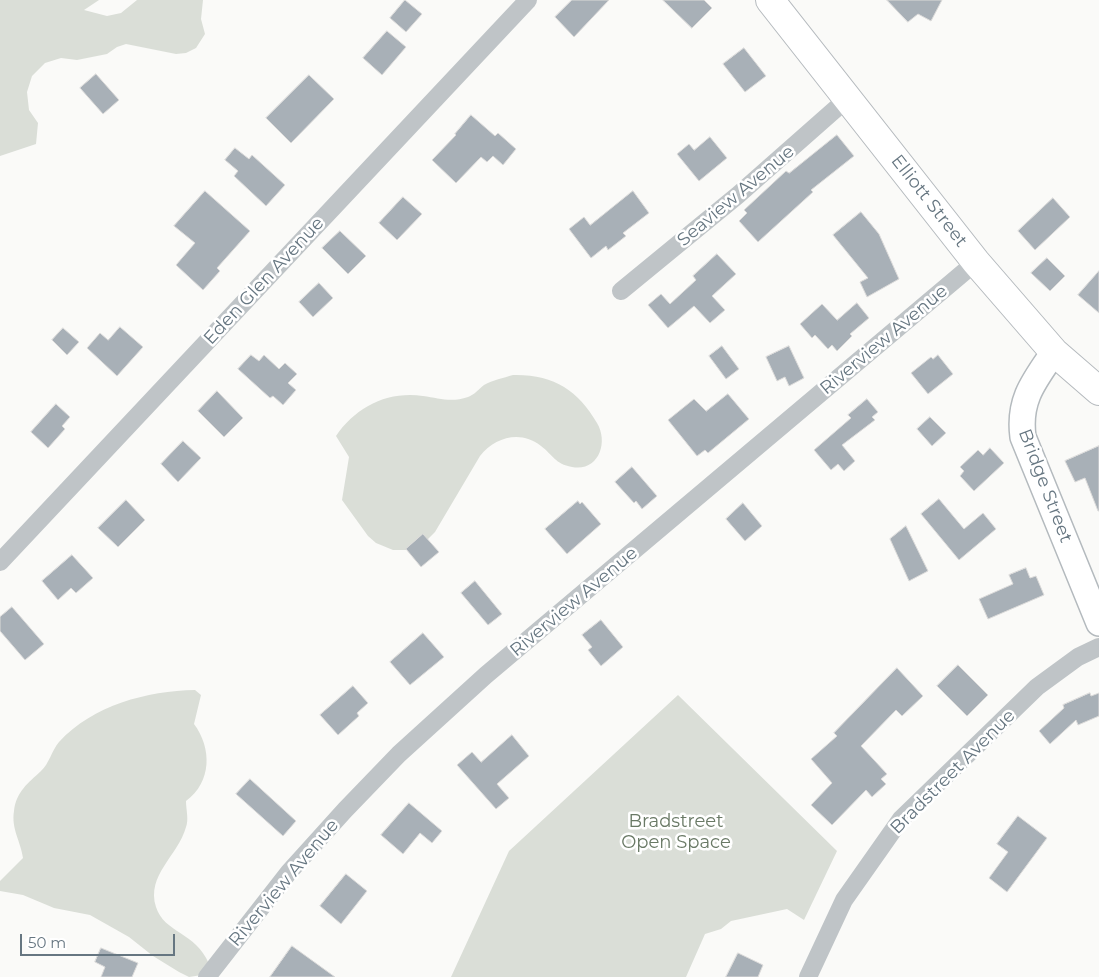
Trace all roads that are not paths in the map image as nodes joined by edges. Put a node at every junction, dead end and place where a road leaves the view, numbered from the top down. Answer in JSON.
{"nodes":[{"id":1,"x":528,"y":0,"type":"edge"},
{"id":2,"x":770,"y":0,"type":"edge"},
{"id":3,"x":848,"y":98,"type":"junction"},
{"id":4,"x":976,"y":262,"type":"junction"},
{"id":5,"x":621,"y":291,"type":"dead end"},
{"id":6,"x":1054,"y":352,"type":"junction"},
{"id":7,"x":1099,"y":391,"type":"edge"},
{"id":8,"x":0,"y":562,"type":"edge"},
{"id":9,"x":1099,"y":623,"type":"edge"},
{"id":10,"x":1099,"y":647,"type":"edge"},
{"id":11,"x":207,"y":977,"type":"edge"},
{"id":12,"x":808,"y":977,"type":"edge"}],
"edges":[{"from":1,"to":8,"type":"street","name":"Eden Glen Avenue"},
{"from":2,"to":3,"type":"main road","name":"Elliott Street"},
{"from":3,"to":4,"type":"main road","name":"Elliott Street"},
{"from":3,"to":5,"type":"street","name":"Seaview Avenue"},
{"from":4,"to":6,"type":"main road","name":"Elliott Street"},
{"from":4,"to":11,"type":"street","name":"Riverview Avenue"},
{"from":6,"to":7,"type":"main road","name":"Elliott Street"},
{"from":6,"to":9,"type":"main road","name":"Bridge Street"},
{"from":10,"to":12,"type":"street","name":"Bradstreet Avenue"}]}
